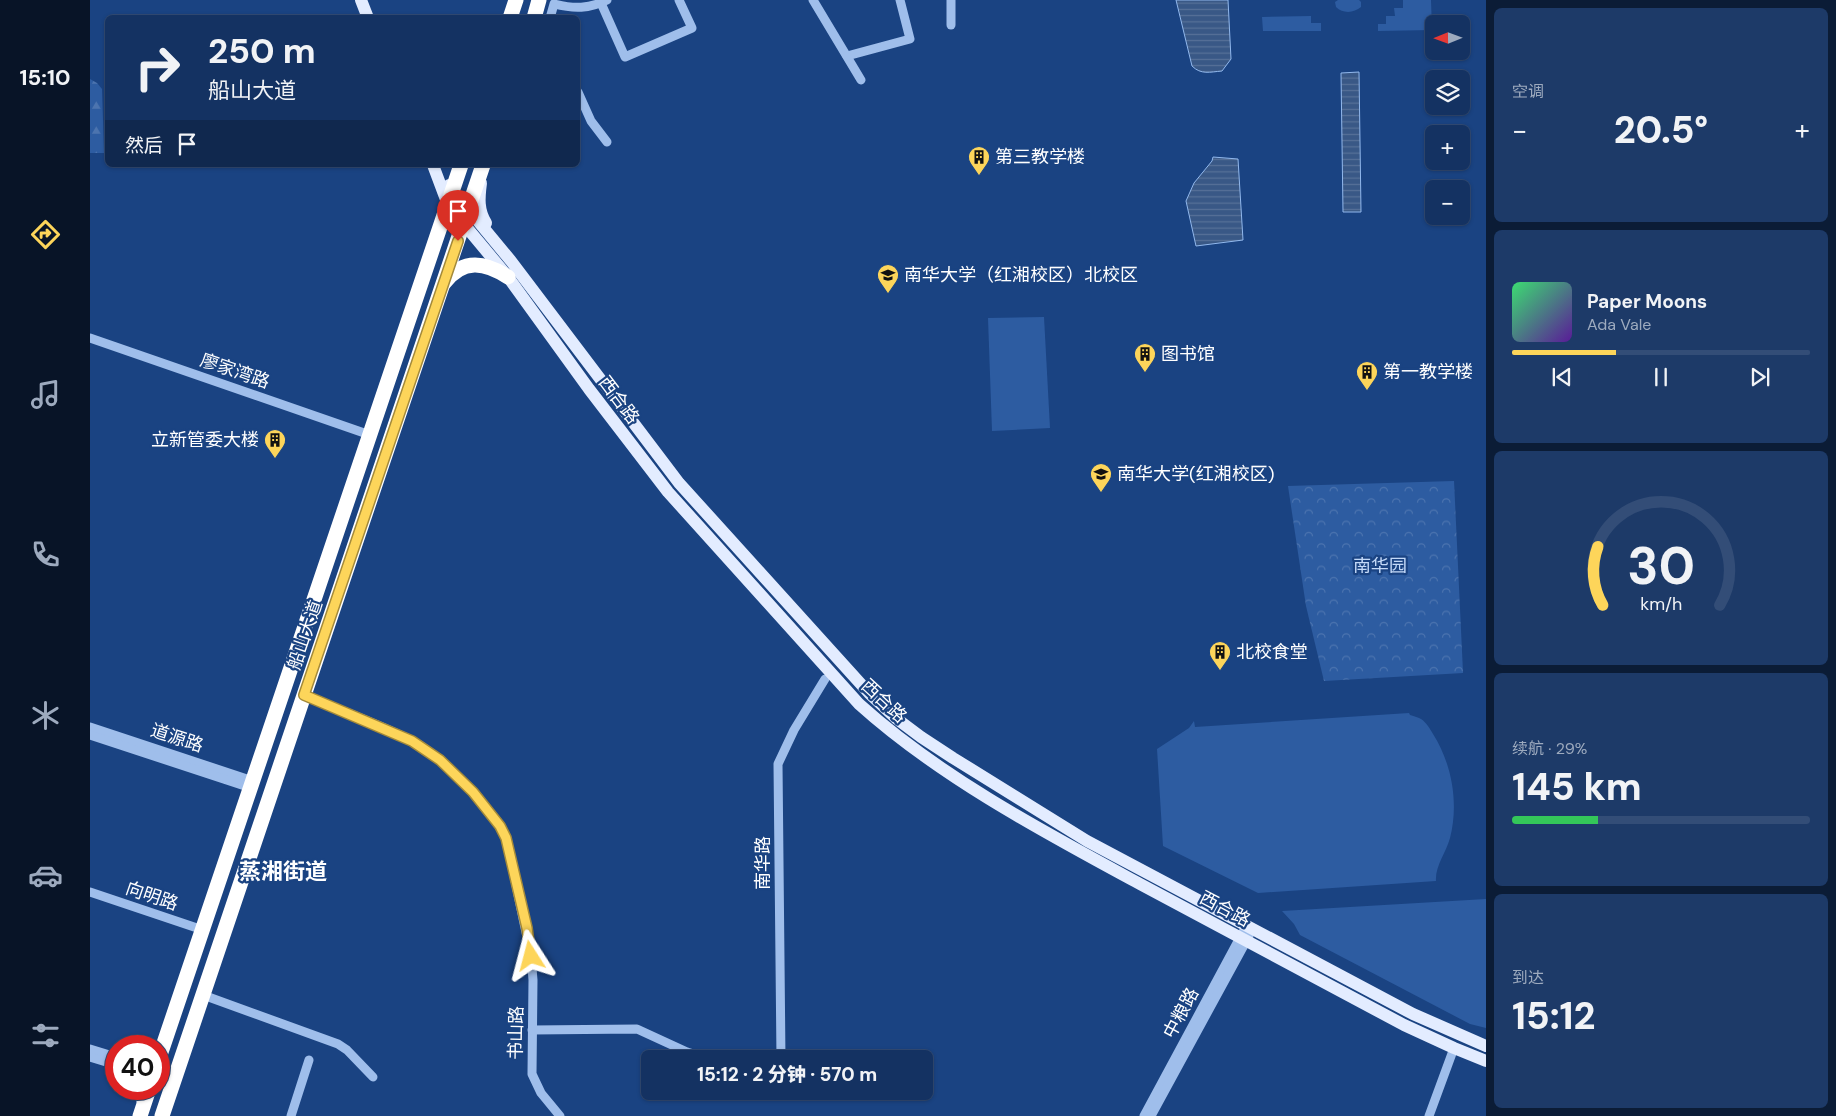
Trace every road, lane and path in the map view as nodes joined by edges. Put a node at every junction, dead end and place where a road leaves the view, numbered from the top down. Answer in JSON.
{"nodes":[{"id":1,"x":353,"y":0,"type":"edge"},
{"id":2,"x":361,"y":0,"type":"edge"},
{"id":3,"x":516,"y":0,"type":"edge"},
{"id":4,"x":539,"y":0,"type":"edge"},
{"id":5,"x":680,"y":0,"type":"edge"},
{"id":6,"x":813,"y":0,"type":"edge"},
{"id":7,"x":900,"y":0,"type":"edge"},
{"id":8,"x":951,"y":0,"type":"edge"},
{"id":9,"x":604,"y":2,"type":"edge"},
{"id":10,"x":359,"y":15,"type":"edge"},
{"id":11,"x":367,"y":15,"type":"edge"},
{"id":12,"x":511,"y":15,"type":"edge"},
{"id":13,"x":535,"y":15,"type":"edge"},
{"id":14,"x":551,"y":15,"type":"edge"},
{"id":15,"x":951,"y":25,"type":"dead end"},
{"id":16,"x":846,"y":56,"type":"junction"},
{"id":17,"x":861,"y":80,"type":"dead end"},
{"id":18,"x":580,"y":96,"type":"edge"},
{"id":19,"x":607,"y":142,"type":"dead end"},
{"id":20,"x":434,"y":167,"type":"edge"},
{"id":21,"x":439,"y":167,"type":"edge"},
{"id":22,"x":460,"y":167,"type":"edge"},
{"id":23,"x":482,"y":167,"type":"edge"},
{"id":24,"x":483,"y":167,"type":"edge"},
{"id":25,"x":450,"y":199,"type":"junction"},
{"id":26,"x":468,"y":209,"type":"junction"},
{"id":27,"x":464,"y":226,"type":"junction"},
{"id":28,"x":511,"y":261,"type":"junction"},
{"id":29,"x":508,"y":278,"type":"junction"},
{"id":30,"x":442,"y":286,"type":"junction"},
{"id":31,"x":90,"y":338,"type":"edge"},
{"id":32,"x":370,"y":435,"type":"junction"},
{"id":33,"x":825,"y":679,"type":"dead end"},
{"id":34,"x":304,"y":695,"type":"junction"},
{"id":35,"x":90,"y":727,"type":"edge"},
{"id":36,"x":90,"y":735,"type":"edge"},
{"id":37,"x":252,"y":784,"type":"junction"},
{"id":38,"x":90,"y":892,"type":"edge"},
{"id":39,"x":1250,"y":927,"type":"junction"},
{"id":40,"x":203,"y":930,"type":"junction"},
{"id":41,"x":1243,"y":939,"type":"junction"},
{"id":42,"x":203,"y":996,"type":"junction"},
{"id":43,"x":532,"y":1030,"type":"junction"},
{"id":44,"x":166,"y":1035,"type":"edge"},
{"id":45,"x":1486,"y":1046,"type":"edge"},
{"id":46,"x":90,"y":1048,"type":"edge"},
{"id":47,"x":1454,"y":1048,"type":"junction"},
{"id":48,"x":683,"y":1050,"type":"edge"},
{"id":49,"x":781,"y":1050,"type":"edge"},
{"id":50,"x":105,"y":1053,"type":"edge"},
{"id":51,"x":90,"y":1057,"type":"edge"},
{"id":52,"x":310,"y":1060,"type":"dead end"},
{"id":53,"x":1486,"y":1061,"type":"edge"},
{"id":54,"x":105,"y":1062,"type":"edge"},
{"id":55,"x":373,"y":1077,"type":"dead end"},
{"id":56,"x":145,"y":1100,"type":"edge"},
{"id":57,"x":141,"y":1112,"type":"edge"},
{"id":58,"x":162,"y":1116,"type":"edge"},
{"id":59,"x":291,"y":1116,"type":"edge"},
{"id":60,"x":560,"y":1116,"type":"edge"},
{"id":61,"x":1144,"y":1116,"type":"edge"},
{"id":62,"x":1151,"y":1116,"type":"edge"},
{"id":63,"x":1429,"y":1116,"type":"edge"}],
"edges":[{"from":1,"to":10,"type":"main road"},
{"from":2,"to":11,"type":"main road"},
{"from":3,"to":12,"type":"highway"},
{"from":4,"to":13,"type":"highway"},
{"from":5,"to":9,"type":"street"},
{"from":6,"to":16,"type":"street"},
{"from":7,"to":16,"type":"street"},
{"from":8,"to":15,"type":"street"},
{"from":9,"to":14,"type":"street"},
{"from":16,"to":17,"type":"street"},
{"from":18,"to":19,"type":"street"},
{"from":20,"to":25,"type":"main road","name":"西合路"},
{"from":21,"to":25,"type":"main road","name":"西合路"},
{"from":22,"to":25,"type":"highway","name":"船山大道"},
{"from":23,"to":26,"type":"highway","name":"船山大道"},
{"from":24,"to":28,"type":"main road"},
{"from":25,"to":26,"type":"main road","name":"西合路"},
{"from":25,"to":27,"type":"main road","name":"西合路"},
{"from":25,"to":32,"type":"highway","name":"船山大道"},
{"from":26,"to":27,"type":"highway","name":"船山大道"},
{"from":26,"to":28,"type":"main road","name":"西合路"},
{"from":27,"to":29,"type":"main road","name":"西合路"},
{"from":27,"to":30,"type":"highway","name":"船山大道"},
{"from":28,"to":39,"type":"main road","name":"西合路"},
{"from":29,"to":30,"type":"highway"},
{"from":29,"to":41,"type":"main road","name":"西合路"},
{"from":30,"to":34,"type":"highway","name":"船山大道"},
{"from":31,"to":32,"type":"street","name":"廖家湾路"},
{"from":32,"to":37,"type":"highway","name":"船山大道"},
{"from":33,"to":49,"type":"street","name":"南华路"},
{"from":34,"to":42,"type":"highway","name":"船山大道"},
{"from":34,"to":43,"type":"street","name":"书山路"},
{"from":35,"to":37,"type":"street","name":"道源路"},
{"from":36,"to":37,"type":"street","name":"道源路"},
{"from":37,"to":40,"type":"highway","name":"船山大道"},
{"from":38,"to":40,"type":"street","name":"向明路"},
{"from":39,"to":41,"type":"street","name":"中粮路"},
{"from":39,"to":45,"type":"main road","name":"西合路"},
{"from":40,"to":44,"type":"highway","name":"船山大道"},
{"from":41,"to":47,"type":"main road","name":"西合路"},
{"from":41,"to":61,"type":"street","name":"中粮路"},
{"from":41,"to":62,"type":"street","name":"中粮路"},
{"from":42,"to":55,"type":"street"},
{"from":42,"to":58,"type":"highway","name":"船山大道"},
{"from":43,"to":48,"type":"street"},
{"from":43,"to":60,"type":"street","name":"书山路"},
{"from":46,"to":50,"type":"street"},
{"from":47,"to":53,"type":"main road","name":"西合路"},
{"from":47,"to":63,"type":"street"},
{"from":51,"to":54,"type":"street"},
{"from":52,"to":59,"type":"street"},
{"from":56,"to":57,"type":"highway"}]}
